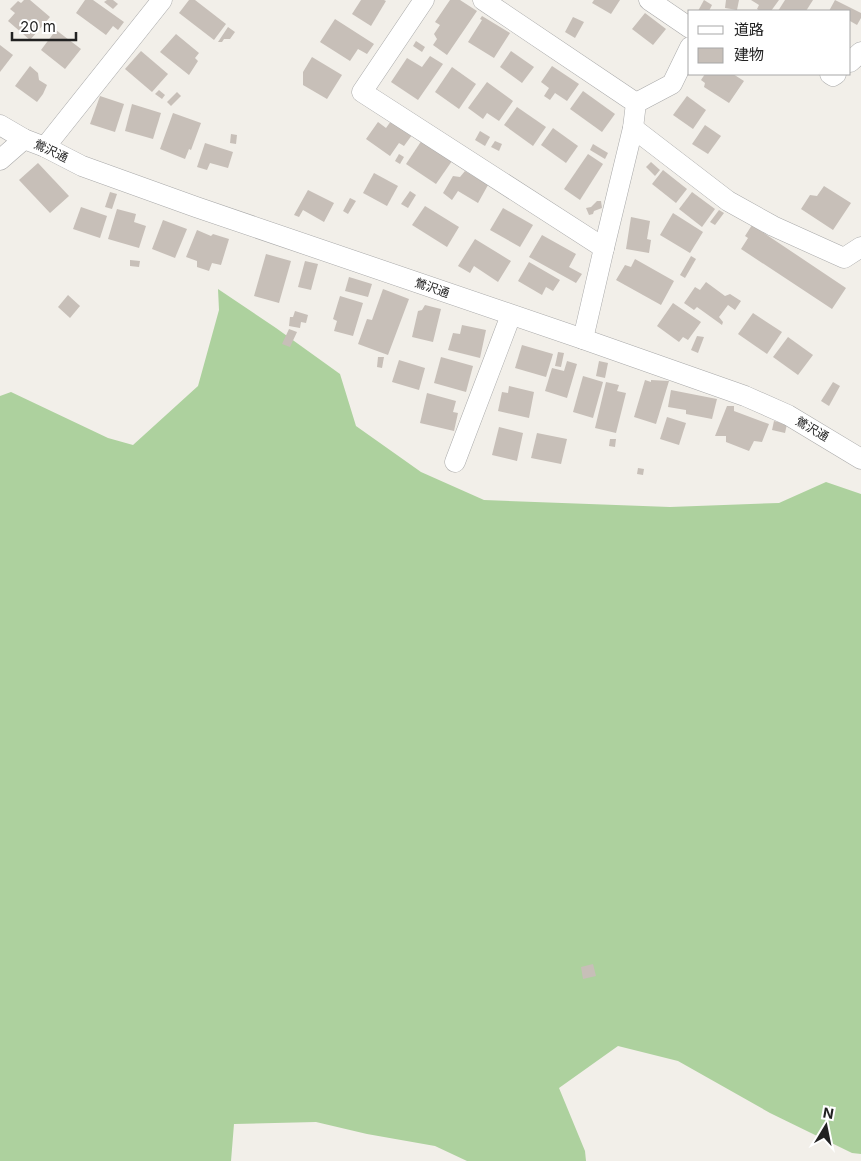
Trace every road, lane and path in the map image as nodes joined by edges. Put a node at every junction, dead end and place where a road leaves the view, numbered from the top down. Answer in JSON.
{"nodes":[{"id":1,"x":162,"y":0,"type":"edge"},
{"id":2,"x":424,"y":0,"type":"edge"},
{"id":3,"x":483,"y":0,"type":"edge"},
{"id":4,"x":649,"y":0,"type":"edge"},
{"id":5,"x":688,"y":27,"type":"edge"},
{"id":6,"x":861,"y":52,"type":"edge"},
{"id":7,"x":688,"y":53,"type":"edge"},
{"id":8,"x":851,"y":61,"type":"edge"},
{"id":9,"x":636,"y":103,"type":"junction"},
{"id":10,"x":0,"y":125,"type":"edge"},
{"id":11,"x":633,"y":128,"type":"junction"},
{"id":12,"x":24,"y":139,"type":"junction"},
{"id":13,"x":45,"y":147,"type":"junction"},
{"id":14,"x":0,"y":160,"type":"edge"},
{"id":15,"x":861,"y":247,"type":"edge"},
{"id":16,"x":604,"y":248,"type":"junction"},
{"id":17,"x":511,"y":315,"type":"junction"},
{"id":18,"x":583,"y":339,"type":"junction"},
{"id":19,"x":861,"y":459,"type":"edge"},
{"id":20,"x":455,"y":462,"type":"dead end"}],
"edges":[{"from":1,"to":13,"type":"street"},
{"from":2,"to":16,"type":"street"},
{"from":3,"to":9,"type":"street"},
{"from":4,"to":5,"type":"street"},
{"from":6,"to":8,"type":"street"},
{"from":7,"to":9,"type":"street"},
{"from":9,"to":11,"type":"street"},
{"from":10,"to":12,"type":"street","name":"鶯沢通"},
{"from":11,"to":15,"type":"street"},
{"from":11,"to":16,"type":"street"},
{"from":12,"to":13,"type":"street","name":"鶯沢通"},
{"from":12,"to":14,"type":"street"},
{"from":13,"to":17,"type":"street","name":"鶯沢通"},
{"from":16,"to":18,"type":"street"},
{"from":17,"to":18,"type":"street","name":"鶯沢通"},
{"from":17,"to":20,"type":"street"},
{"from":18,"to":19,"type":"street","name":"鶯沢通"}]}
